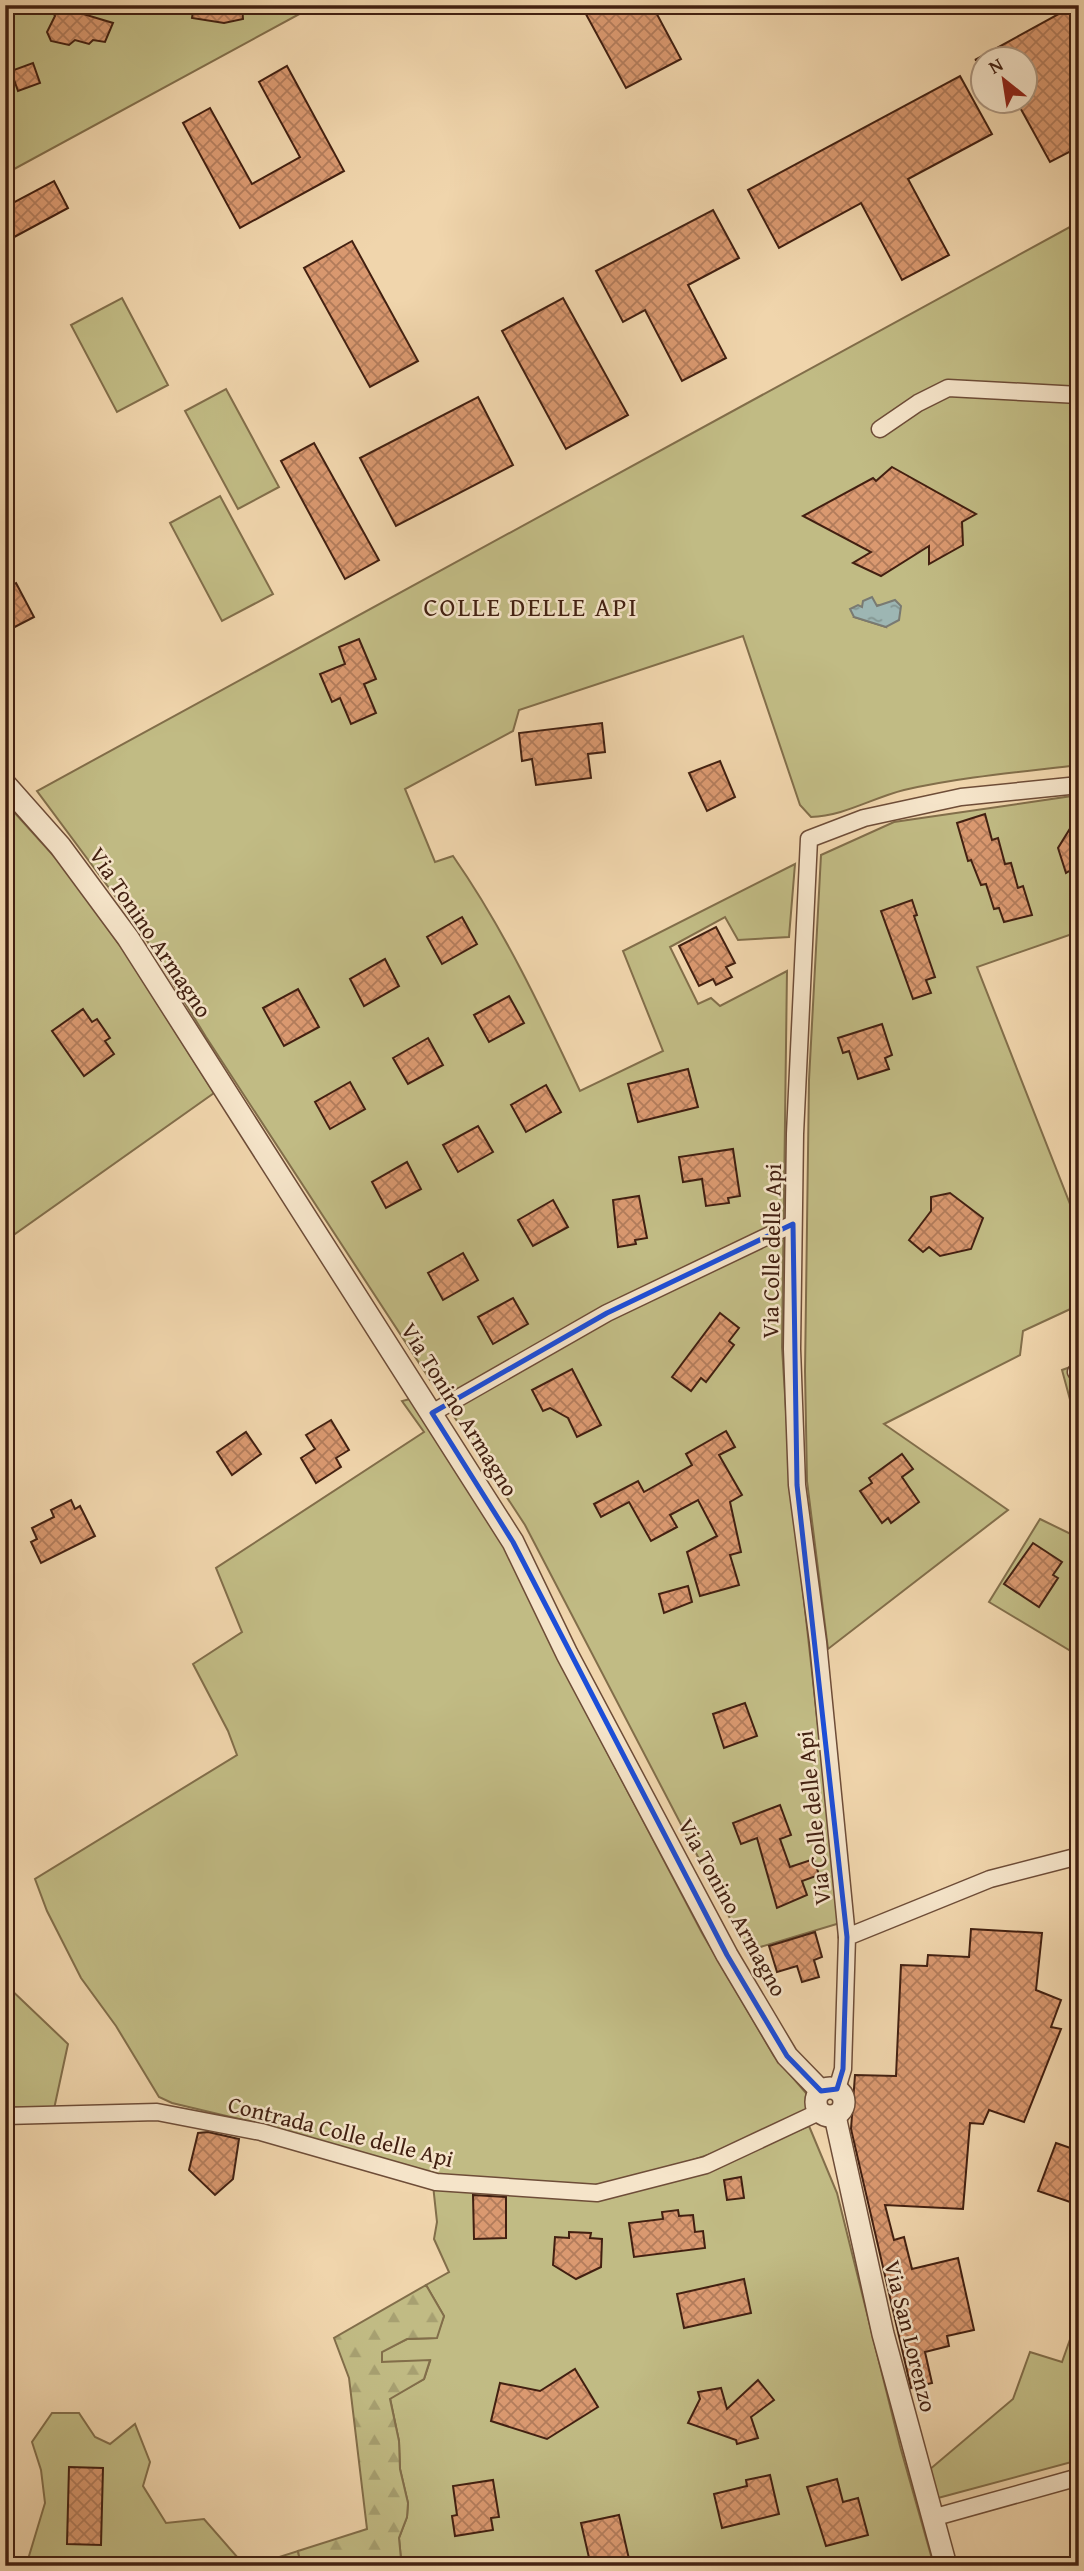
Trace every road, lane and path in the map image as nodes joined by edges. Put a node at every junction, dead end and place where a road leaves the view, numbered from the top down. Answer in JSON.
{"nodes":[{"id":1,"x":1079,"y":395,"type":"edge"},
{"id":2,"x":880,"y":429,"type":"dead end"},
{"id":3,"x":5,"y":784,"type":"edge"},
{"id":4,"x":1079,"y":785,"type":"edge"},
{"id":5,"x":793,"y":1224,"type":"junction"},
{"id":6,"x":432,"y":1413,"type":"junction"},
{"id":7,"x":1079,"y":1856,"type":"edge"},
{"id":8,"x":848,"y":1937,"type":"junction"},
{"id":9,"x":828,"y":2102,"type":"junction"},
{"id":10,"x":5,"y":2116,"type":"edge"},
{"id":11,"x":1079,"y":2477,"type":"edge"},
{"id":12,"x":932,"y":2518,"type":"junction"},
{"id":13,"x":946,"y":2566,"type":"edge"}],
"edges":[{"from":1,"to":2,"type":"street"},
{"from":3,"to":6,"type":"street","name":"Via Tonino Armagno"},
{"from":4,"to":5,"type":"street","name":"Via Colle delle Api"},
{"from":5,"to":6,"type":"street"},
{"from":5,"to":8,"type":"street","name":"Via Colle delle Api"},
{"from":6,"to":9,"type":"street","name":"Via Tonino Armagno"},
{"from":7,"to":8,"type":"street"},
{"from":8,"to":9,"type":"street","name":"Via Colle delle Api"},
{"from":9,"to":10,"type":"street","name":"Contrada Colle delle Api"},
{"from":9,"to":12,"type":"street","name":"Via San Lorenzo"},
{"from":11,"to":12,"type":"street"},
{"from":12,"to":13,"type":"street","name":"Via San Lorenzo"}]}
